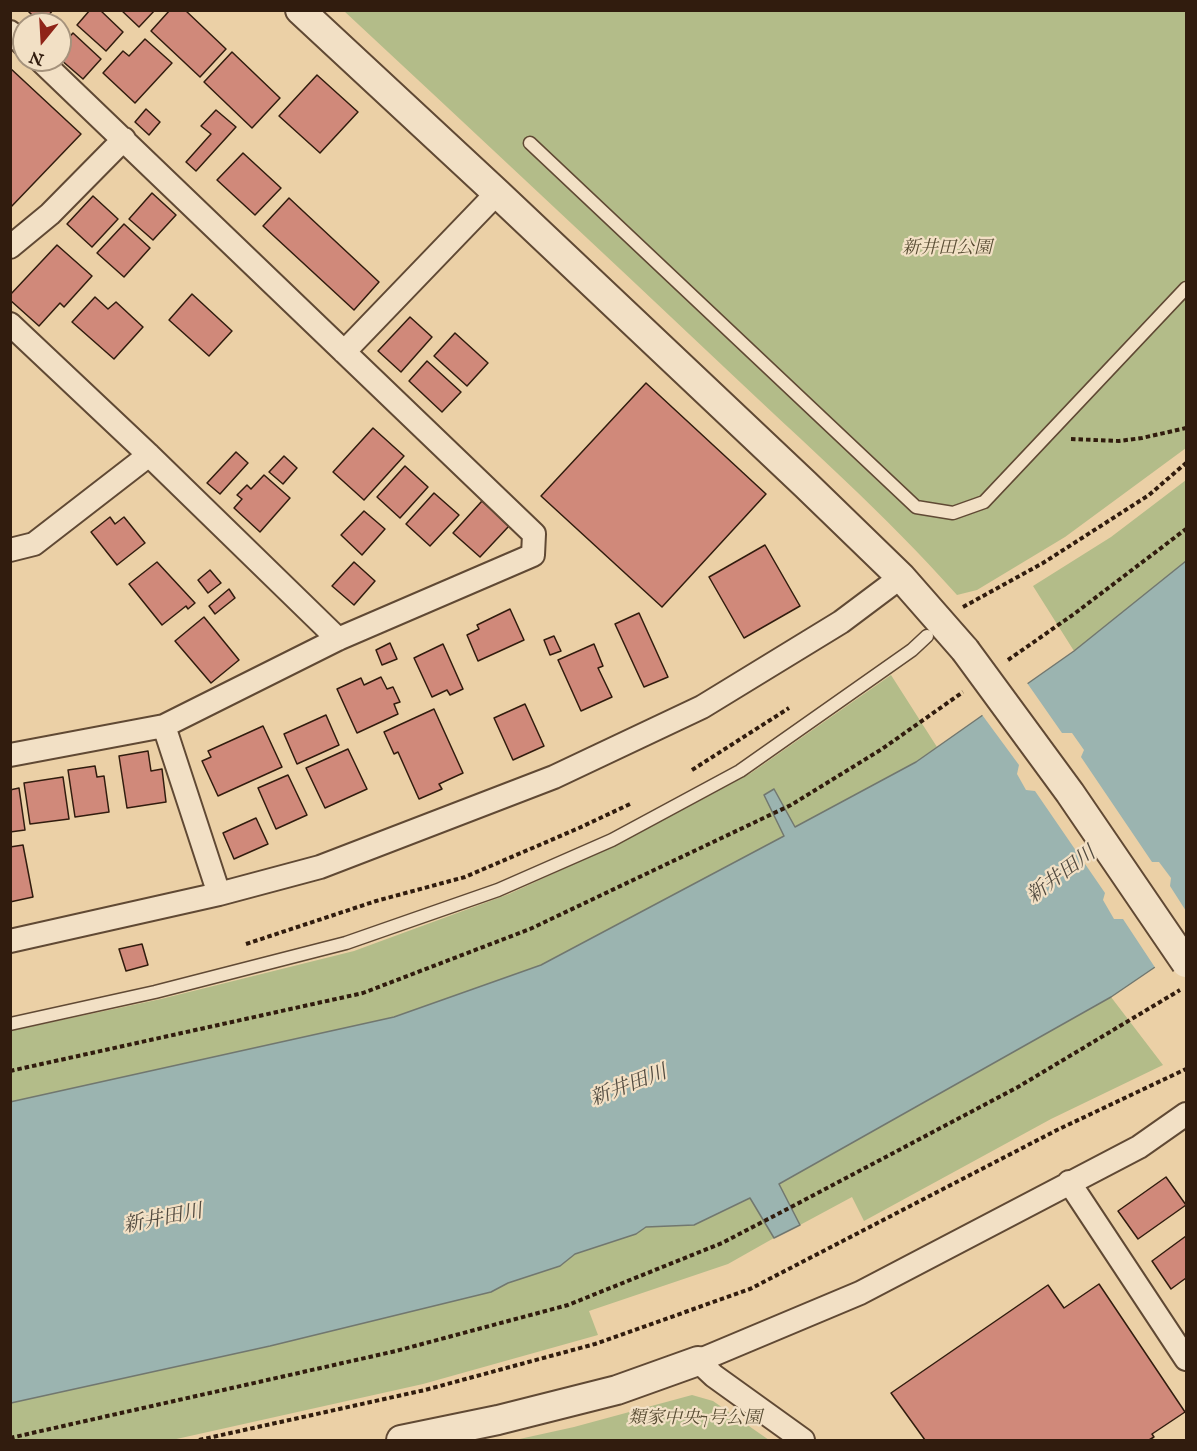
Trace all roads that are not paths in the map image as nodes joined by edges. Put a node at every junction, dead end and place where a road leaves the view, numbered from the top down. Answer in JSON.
{"nodes":[{"id":1,"x":300,"y":10,"type":"edge"},
{"id":2,"x":53,"y":72,"type":"edge"},
{"id":3,"x":124,"y":139,"type":"junction"},
{"id":4,"x":530,"y":143,"type":"dead end"},
{"id":5,"x":497,"y":193,"type":"junction"},
{"id":6,"x":10,"y":247,"type":"edge"},
{"id":7,"x":1186,"y":288,"type":"edge"},
{"id":8,"x":10,"y":324,"type":"edge"},
{"id":9,"x":344,"y":352,"type":"junction"},
{"id":10,"x":149,"y":455,"type":"junction"},
{"id":11,"x":10,"y":550,"type":"edge"},
{"id":12,"x":901,"y":577,"type":"junction"},
{"id":13,"x":927,"y":636,"type":"dead end"},
{"id":14,"x":338,"y":639,"type":"junction"},
{"id":15,"x":164,"y":726,"type":"junction"},
{"id":16,"x":10,"y":755,"type":"edge"},
{"id":17,"x":219,"y":894,"type":"junction"},
{"id":18,"x":10,"y":942,"type":"edge"},
{"id":19,"x":1186,"y":963,"type":"edge"},
{"id":20,"x":10,"y":1023,"type":"edge"},
{"id":21,"x":1186,"y":1114,"type":"edge"},
{"id":22,"x":1070,"y":1182,"type":"junction"},
{"id":23,"x":1186,"y":1359,"type":"edge"},
{"id":24,"x":698,"y":1361,"type":"junction"},
{"id":25,"x":401,"y":1440,"type":"edge"},
{"id":26,"x":803,"y":1440,"type":"edge"}],
"edges":[{"from":1,"to":5,"type":"street"},
{"from":2,"to":3,"type":"street"},
{"from":3,"to":6,"type":"street"},
{"from":3,"to":9,"type":"street"},
{"from":4,"to":7,"type":"lane"},
{"from":5,"to":9,"type":"street"},
{"from":5,"to":12,"type":"street"},
{"from":8,"to":10,"type":"street"},
{"from":9,"to":14,"type":"street"},
{"from":10,"to":11,"type":"street"},
{"from":10,"to":14,"type":"street"},
{"from":12,"to":17,"type":"street"},
{"from":12,"to":19,"type":"street","bridge":true},
{"from":13,"to":20,"type":"lane"},
{"from":14,"to":15,"type":"street"},
{"from":15,"to":16,"type":"street"},
{"from":15,"to":17,"type":"street"},
{"from":17,"to":18,"type":"street"},
{"from":21,"to":22,"type":"street"},
{"from":22,"to":23,"type":"street"},
{"from":22,"to":24,"type":"street"},
{"from":24,"to":25,"type":"street"},
{"from":24,"to":26,"type":"street"}]}
